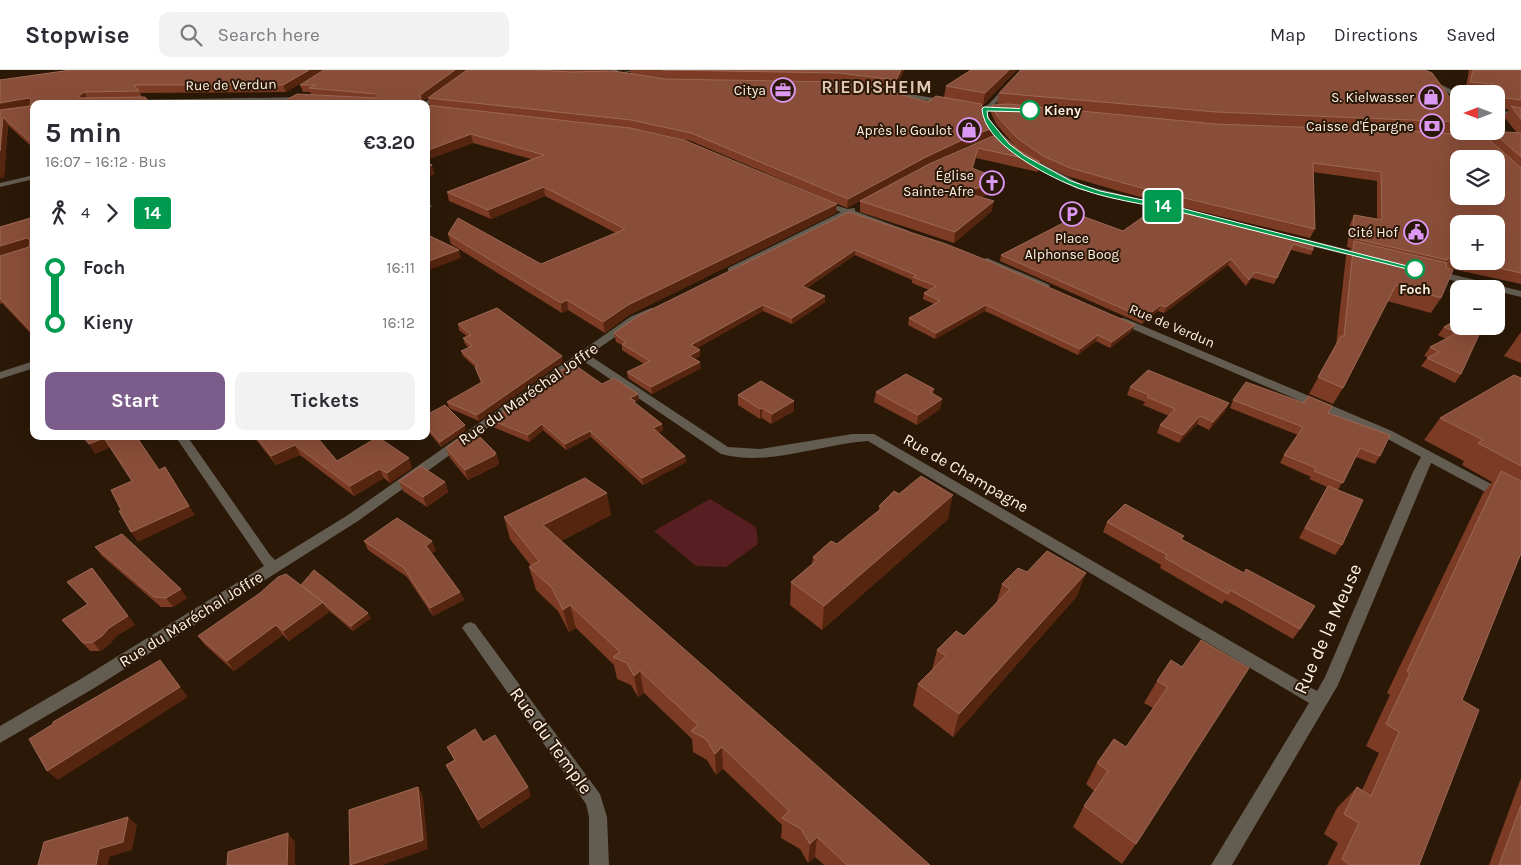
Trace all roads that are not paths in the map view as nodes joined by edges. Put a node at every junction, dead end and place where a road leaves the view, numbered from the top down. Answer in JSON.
{"nodes":[{"id":1,"x":632,"y":70,"type":"edge"},
{"id":2,"x":1023,"y":70,"type":"edge"},
{"id":3,"x":1398,"y":70,"type":"edge"},
{"id":4,"x":615,"y":73,"type":"edge"},
{"id":5,"x":604,"y":75,"type":"edge"},
{"id":6,"x":629,"y":78,"type":"edge"},
{"id":7,"x":446,"y":88,"type":"edge"},
{"id":8,"x":868,"y":89,"type":"edge"},
{"id":9,"x":1450,"y":91,"type":"edge"},
{"id":10,"x":295,"y":92,"type":"edge"},
{"id":11,"x":311,"y":99,"type":"edge"},
{"id":12,"x":282,"y":100,"type":"joint"},
{"id":13,"x":430,"y":101,"type":"edge"},
{"id":14,"x":955,"y":104,"type":"edge"},
{"id":15,"x":962,"y":105,"type":"edge"},
{"id":16,"x":984,"y":109,"type":"junction"},
{"id":17,"x":1013,"y":109,"type":"edge"},
{"id":18,"x":430,"y":110,"type":"edge"},
{"id":19,"x":434,"y":110,"type":"edge"},
{"id":20,"x":1505,"y":113,"type":"edge"},
{"id":21,"x":1521,"y":115,"type":"edge"},
{"id":22,"x":985,"y":119,"type":"edge"},
{"id":23,"x":1018,"y":154,"type":"edge"},
{"id":24,"x":30,"y":178,"type":"edge"},
{"id":25,"x":0,"y":185,"type":"edge"},
{"id":26,"x":813,"y":199,"type":"edge"},
{"id":27,"x":861,"y":205,"type":"edge"},
{"id":28,"x":1185,"y":211,"type":"edge"},
{"id":29,"x":849,"y":212,"type":"junction"},
{"id":30,"x":914,"y":234,"type":"edge"},
{"id":31,"x":1287,"y":238,"type":"edge"},
{"id":32,"x":977,"y":257,"type":"edge"},
{"id":33,"x":1370,"y":258,"type":"edge"},
{"id":34,"x":1424,"y":271,"type":"edge"},
{"id":35,"x":724,"y":274,"type":"edge"},
{"id":36,"x":1051,"y":289,"type":"edge"},
{"id":37,"x":1521,"y":294,"type":"edge"},
{"id":38,"x":661,"y":305,"type":"edge"},
{"id":39,"x":1112,"y":317,"type":"edge"},
{"id":40,"x":582,"y":355,"type":"junction"},
{"id":41,"x":30,"y":365,"type":"edge"},
{"id":42,"x":0,"y":376,"type":"edge"},
{"id":43,"x":183,"y":440,"type":"edge"},
{"id":44,"x":1431,"y":457,"type":"junction"},
{"id":45,"x":1521,"y":506,"type":"edge"},
{"id":46,"x":274,"y":567,"type":"junction"},
{"id":47,"x":470,"y":628,"type":"dead end"},
{"id":48,"x":1320,"y":701,"type":"junction"},
{"id":49,"x":0,"y":735,"type":"edge"},
{"id":50,"x":599,"y":865,"type":"edge"},
{"id":51,"x":1221,"y":865,"type":"edge"}],
"edges":[{"from":1,"to":4,"type":"street"},
{"from":2,"to":16,"type":"street"},
{"from":3,"to":9,"type":"street"},
{"from":4,"to":5,"type":"street"},
{"from":4,"to":6,"type":"street"},
{"from":7,"to":13,"type":"street"},
{"from":8,"to":14,"type":"street"},
{"from":10,"to":12,"type":"street"},
{"from":11,"to":12,"type":"street","name":"Rue de Verdun"},
{"from":15,"to":16,"type":"street"},
{"from":16,"to":17,"type":"street"},
{"from":16,"to":22,"type":"street"},
{"from":18,"to":19,"type":"street"},
{"from":20,"to":21,"type":"street"},
{"from":23,"to":28,"type":"street"},
{"from":24,"to":25,"type":"street"},
{"from":26,"to":29,"type":"street"},
{"from":27,"to":29,"type":"street"},
{"from":29,"to":30,"type":"street"},
{"from":29,"to":35,"type":"street"},
{"from":31,"to":33,"type":"street"},
{"from":32,"to":36,"type":"street"},
{"from":34,"to":37,"type":"street"},
{"from":38,"to":40,"type":"street","name":"Rue du Maréchal Joffre"},
{"from":39,"to":44,"type":"street","name":"Rue de Verdun"},
{"from":40,"to":46,"type":"street","name":"Rue du Maréchal Joffre"},
{"from":40,"to":48,"type":"street","name":"Rue de Champagne"},
{"from":41,"to":42,"type":"street"},
{"from":43,"to":46,"type":"street"},
{"from":44,"to":45,"type":"street","name":"Rue de Verdun"},
{"from":44,"to":48,"type":"street","name":"Rue de la Meuse"},
{"from":46,"to":49,"type":"street","name":"Rue du Maréchal Joffre"},
{"from":47,"to":50,"type":"street","name":"Rue du Temple"},
{"from":48,"to":51,"type":"street","name":"Rue de la Meuse"}]}
